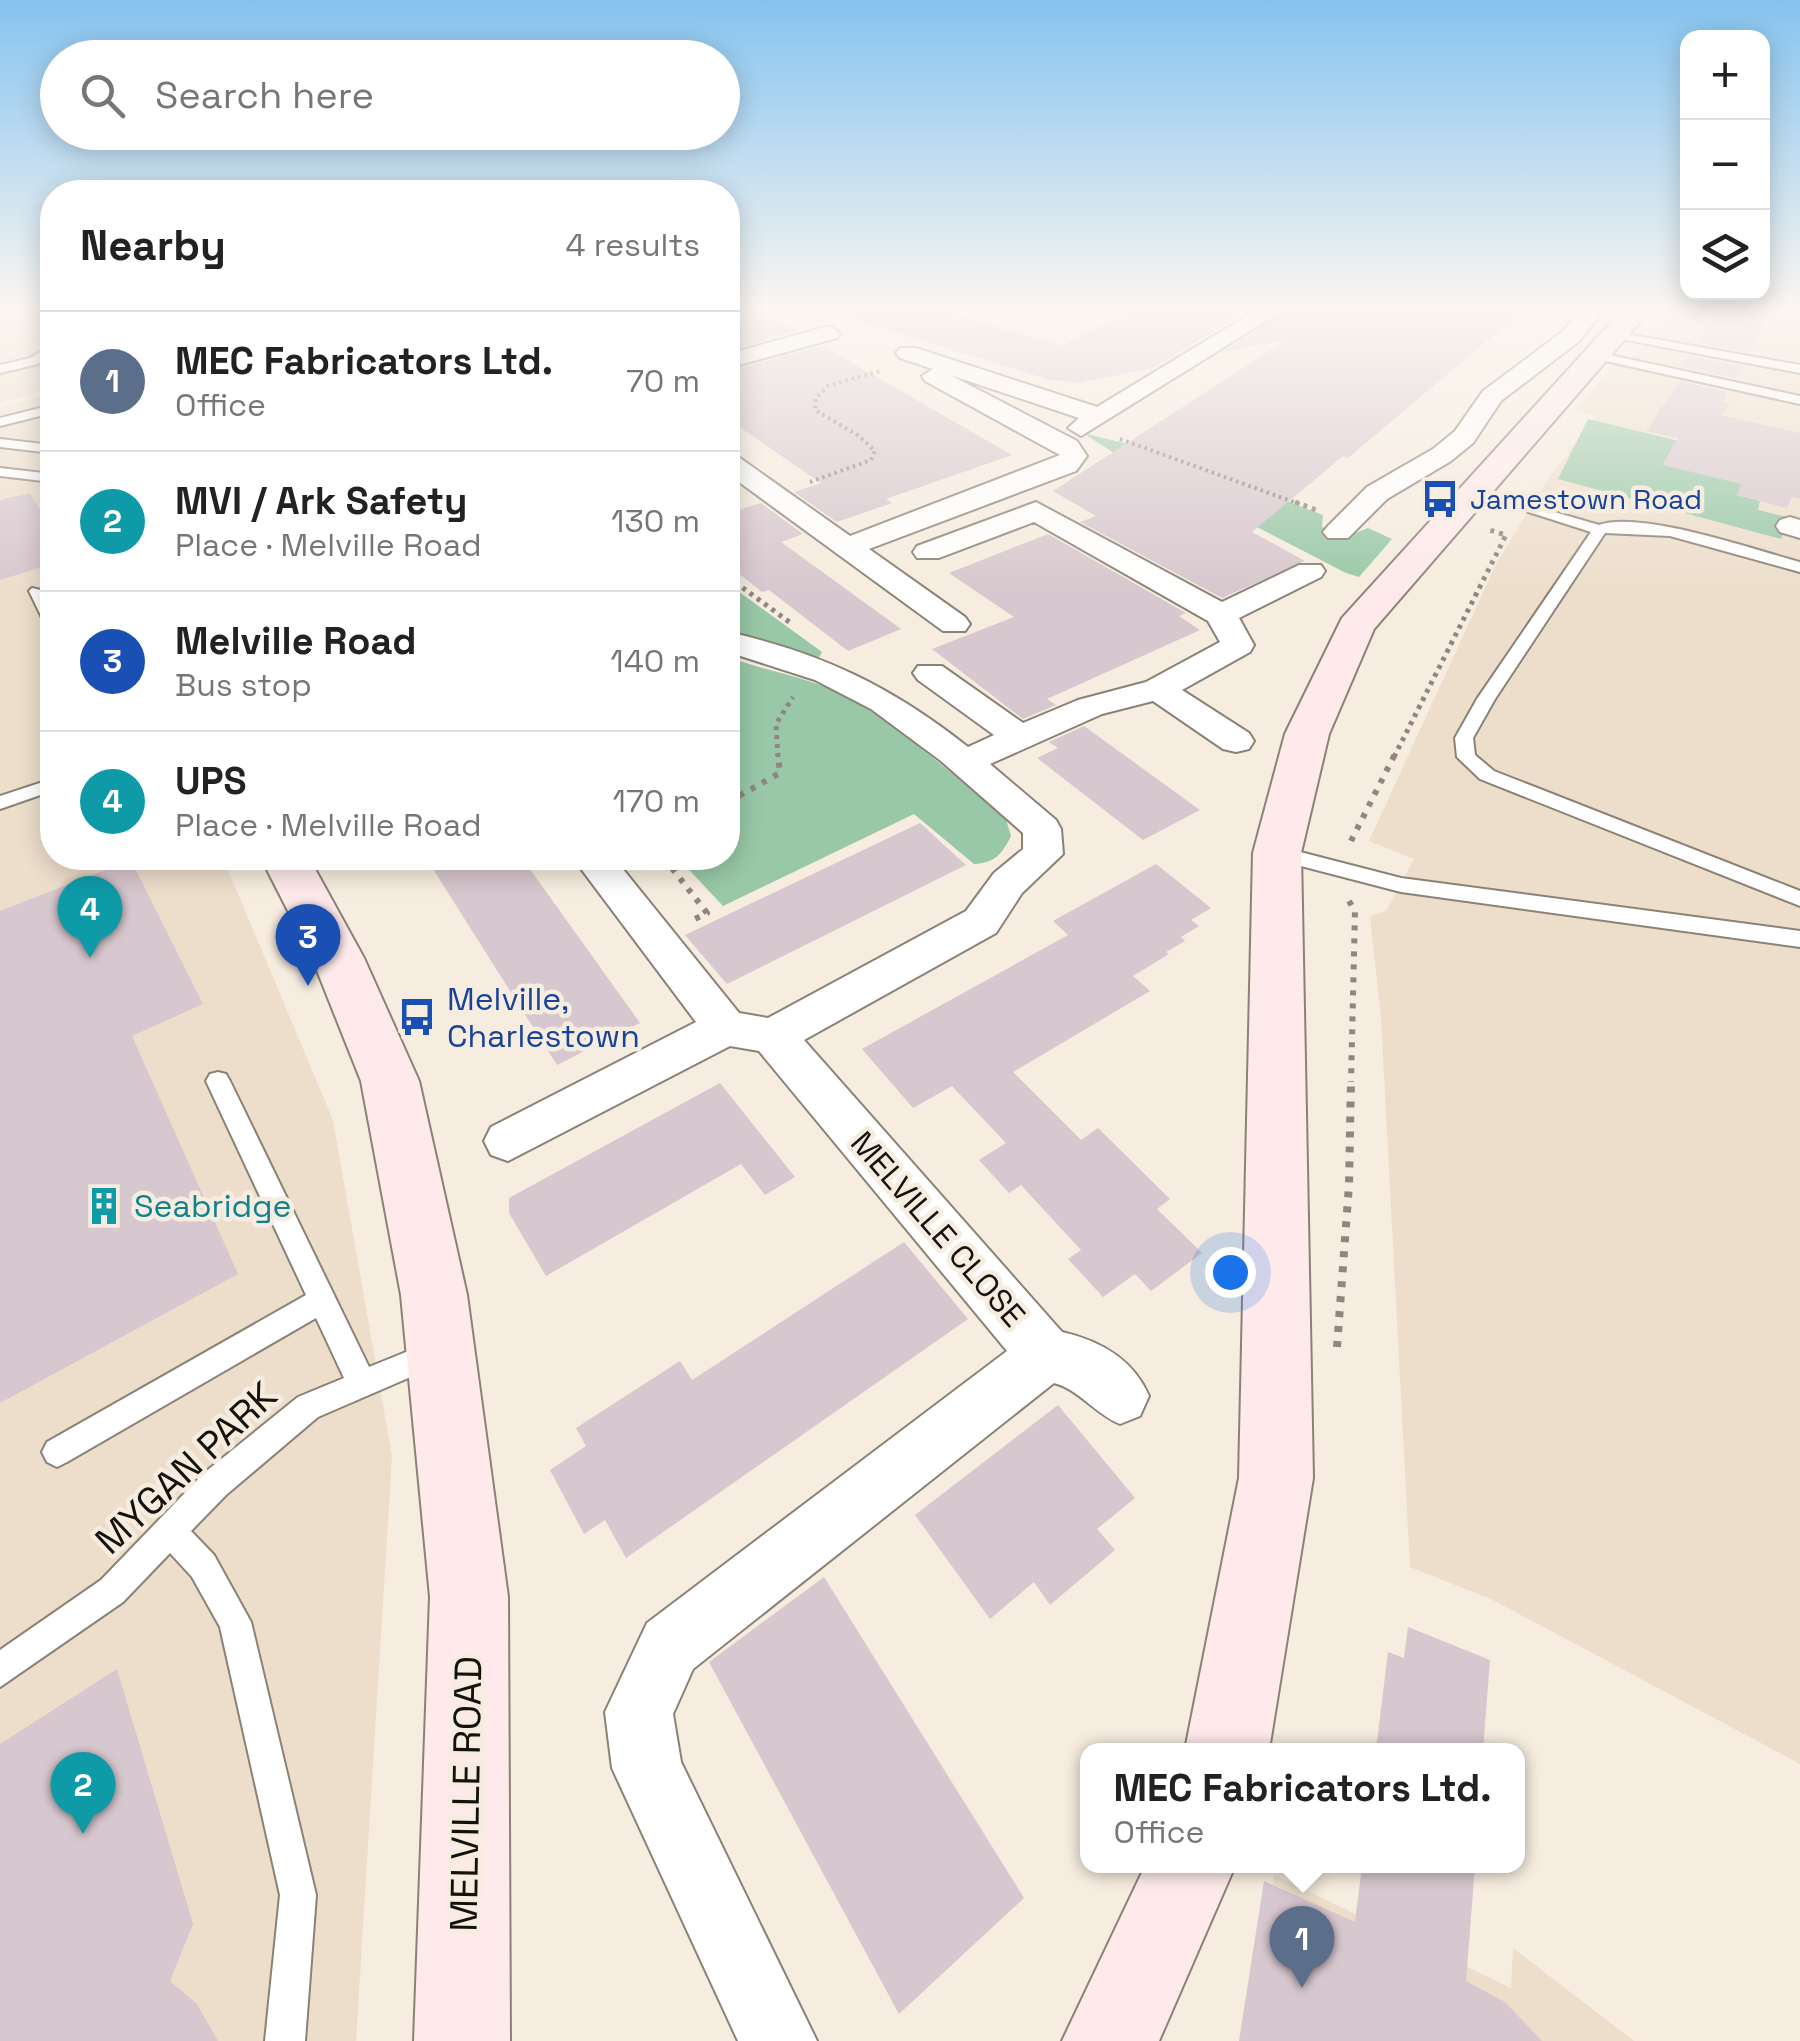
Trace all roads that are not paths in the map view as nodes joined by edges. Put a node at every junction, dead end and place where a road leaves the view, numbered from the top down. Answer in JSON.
{"nodes":[{"id":1,"x":985,"y":403,"type":"edge"},
{"id":2,"x":1027,"y":403,"type":"edge"},
{"id":3,"x":1130,"y":403,"type":"edge"},
{"id":4,"x":1487,"y":403,"type":"edge"},
{"id":5,"x":1545,"y":403,"type":"edge"},
{"id":6,"x":998,"y":410,"type":"junction"},
{"id":7,"x":40,"y":413,"type":"edge"},
{"id":8,"x":970,"y":420,"type":"dead end"},
{"id":9,"x":0,"y":422,"type":"edge"},
{"id":10,"x":0,"y":443,"type":"edge"},
{"id":11,"x":40,"y":448,"type":"edge"},
{"id":12,"x":740,"y":470,"type":"edge"},
{"id":13,"x":0,"y":472,"type":"edge"},
{"id":14,"x":40,"y":477,"type":"edge"},
{"id":15,"x":1474,"y":490,"type":"junction"},
{"id":16,"x":1380,"y":526,"type":"dead end"},
{"id":17,"x":1600,"y":530,"type":"junction"},
{"id":18,"x":849,"y":546,"type":"junction"},
{"id":19,"x":928,"y":552,"type":"dead end"},
{"id":20,"x":1800,"y":567,"type":"edge"},
{"id":21,"x":1310,"y":571,"type":"dead end"},
{"id":22,"x":37,"y":591,"type":"dead end"},
{"id":23,"x":40,"y":597,"type":"edge"},
{"id":24,"x":1221,"y":615,"type":"junction"},
{"id":25,"x":954,"y":624,"type":"dead end"},
{"id":26,"x":740,"y":646,"type":"edge"},
{"id":27,"x":930,"y":673,"type":"dead end"},
{"id":28,"x":1158,"y":689,"type":"junction"},
{"id":29,"x":1018,"y":736,"type":"junction"},
{"id":30,"x":1236,"y":740,"type":"dead end"},
{"id":31,"x":964,"y":762,"type":"junction"},
{"id":32,"x":40,"y":788,"type":"edge"},
{"id":33,"x":0,"y":802,"type":"edge"},
{"id":34,"x":1277,"y":853,"type":"junction"},
{"id":35,"x":291,"y":870,"type":"edge"},
{"id":36,"x":604,"y":870,"type":"edge"},
{"id":37,"x":1800,"y":899,"type":"edge"},
{"id":38,"x":1793,"y":941,"type":"edge"},
{"id":39,"x":749,"y":1032,"type":"junction"},
{"id":40,"x":218,"y":1080,"type":"dead end"},
{"id":41,"x":508,"y":1141,"type":"dead end"},
{"id":42,"x":322,"y":1300,"type":"junction"},
{"id":43,"x":441,"y":1351,"type":"junction"},
{"id":44,"x":1046,"y":1355,"type":"junction"},
{"id":45,"x":361,"y":1382,"type":"junction"},
{"id":46,"x":1120,"y":1396,"type":"dead end"},
{"id":47,"x":57,"y":1452,"type":"dead end"},
{"id":48,"x":170,"y":1530,"type":"junction"},
{"id":49,"x":0,"y":1670,"type":"edge"},
{"id":50,"x":1227,"y":1743,"type":"edge"},
{"id":51,"x":1188,"y":1873,"type":"edge"},
{"id":52,"x":465,"y":2037,"type":"edge"},
{"id":53,"x":285,"y":2041,"type":"edge"},
{"id":54,"x":778,"y":2041,"type":"edge"},
{"id":55,"x":1110,"y":2041,"type":"edge"}],
"edges":[{"from":1,"to":6,"type":"street"},
{"from":2,"to":3,"type":"street"},
{"from":4,"to":16,"type":"street"},
{"from":5,"to":15,"type":"street"},
{"from":6,"to":8,"type":"street"},
{"from":6,"to":18,"type":"street"},
{"from":7,"to":9,"type":"lane"},
{"from":10,"to":11,"type":"lane"},
{"from":12,"to":18,"type":"street"},
{"from":13,"to":14,"type":"lane"},
{"from":15,"to":17,"type":"lane"},
{"from":15,"to":34,"type":"street"},
{"from":17,"to":20,"type":"lane"},
{"from":17,"to":37,"type":"lane"},
{"from":18,"to":25,"type":"street"},
{"from":19,"to":24,"type":"street"},
{"from":21,"to":24,"type":"street"},
{"from":22,"to":23,"type":"lane"},
{"from":24,"to":28,"type":"street"},
{"from":26,"to":31,"type":"street"},
{"from":27,"to":29,"type":"street"},
{"from":28,"to":29,"type":"street"},
{"from":28,"to":30,"type":"street"},
{"from":29,"to":31,"type":"street"},
{"from":31,"to":39,"type":"street"},
{"from":32,"to":33,"type":"lane"},
{"from":34,"to":38,"type":"lane"},
{"from":34,"to":50,"type":"street"},
{"from":35,"to":43,"type":"street","name":"MELVILLE ROAD"},
{"from":36,"to":39,"type":"street","name":"MELVILLE CLOSE"},
{"from":39,"to":41,"type":"street"},
{"from":39,"to":44,"type":"street","name":"MELVILLE CLOSE"},
{"from":40,"to":42,"type":"lane"},
{"from":42,"to":45,"type":"lane"},
{"from":42,"to":47,"type":"lane"},
{"from":43,"to":45,"type":"lane","name":"MYGAN PARK"},
{"from":43,"to":52,"type":"street","name":"MELVILLE ROAD"},
{"from":44,"to":46,"type":"street","name":"MELVILLE CLOSE"},
{"from":44,"to":54,"type":"street"},
{"from":45,"to":48,"type":"lane","name":"MYGAN PARK"},
{"from":48,"to":49,"type":"lane","name":"MYGAN PARK"},
{"from":48,"to":53,"type":"lane"},
{"from":51,"to":55,"type":"street"}]}
